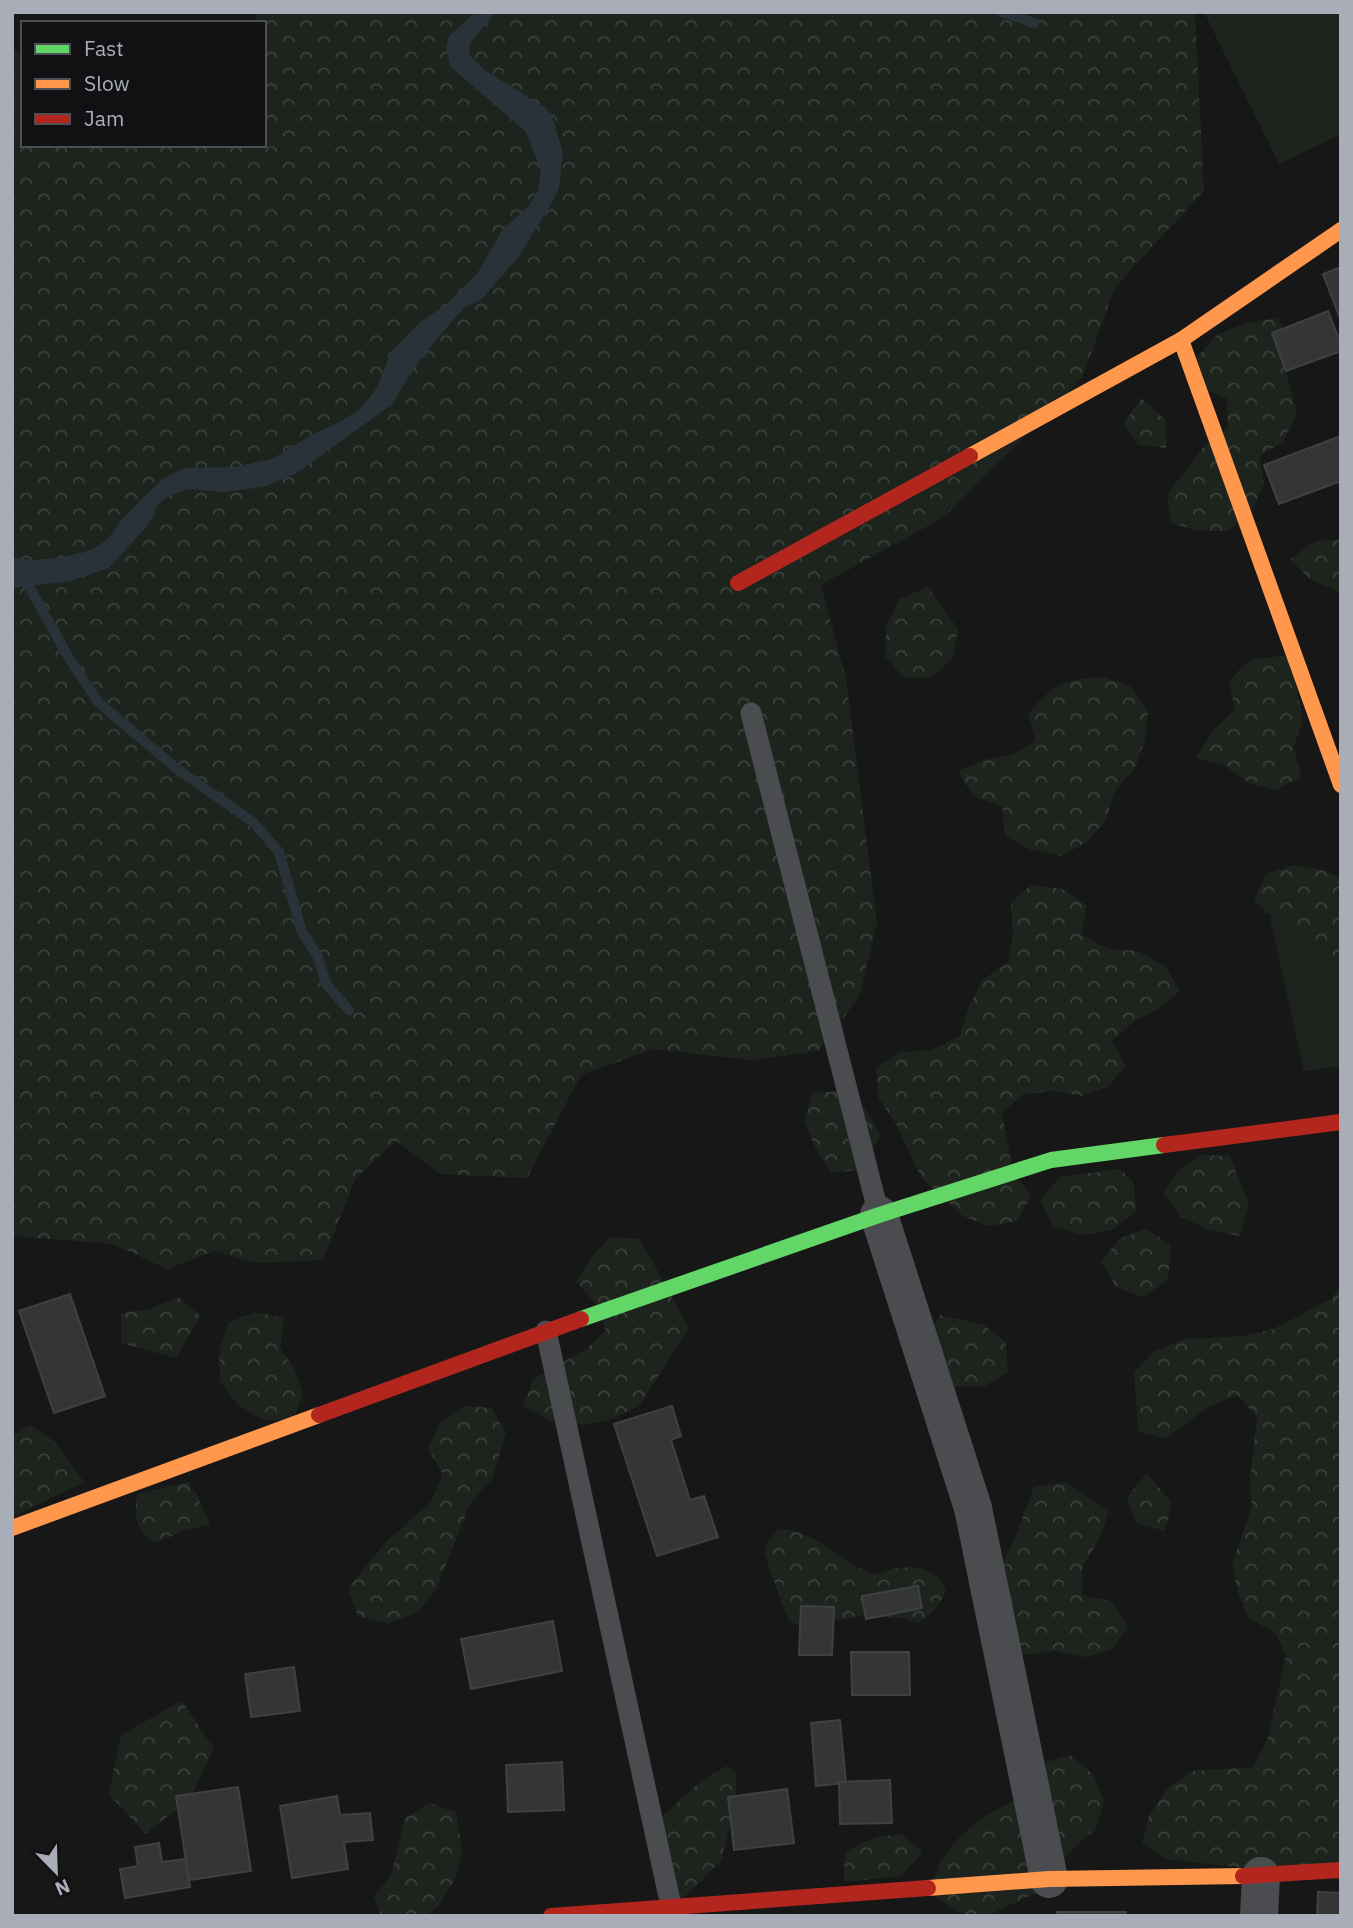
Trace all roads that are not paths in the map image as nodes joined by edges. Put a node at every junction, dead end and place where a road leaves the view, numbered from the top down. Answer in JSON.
{"nodes":[{"id":1,"x":1341,"y":230,"type":"edge"},
{"id":2,"x":1181,"y":340,"type":"junction"},
{"id":3,"x":738,"y":583,"type":"dead end"},
{"id":4,"x":751,"y":713,"type":"dead end"},
{"id":5,"x":1341,"y":785,"type":"edge"},
{"id":6,"x":1341,"y":1122,"type":"edge"},
{"id":7,"x":880,"y":1215,"type":"junction"},
{"id":8,"x":546,"y":1331,"type":"junction"},
{"id":9,"x":12,"y":1528,"type":"edge"},
{"id":10,"x":1341,"y":1870,"type":"edge"},
{"id":11,"x":1261,"y":1876,"type":"junction"},
{"id":12,"x":1049,"y":1879,"type":"junction"},
{"id":13,"x":857,"y":1905,"type":"edge"},
{"id":14,"x":671,"y":1906,"type":"junction"},
{"id":15,"x":551,"y":1916,"type":"edge"},
{"id":16,"x":1259,"y":1916,"type":"edge"}],
"edges":[{"from":1,"to":2,"type":"street"},
{"from":2,"to":3,"type":"street"},
{"from":2,"to":5,"type":"street"},
{"from":4,"to":7,"type":"lane"},
{"from":6,"to":7,"type":"street"},
{"from":7,"to":8,"type":"street"},
{"from":7,"to":12,"type":"street"},
{"from":8,"to":9,"type":"street"},
{"from":8,"to":14,"type":"lane"},
{"from":10,"to":11,"type":"street"},
{"from":11,"to":12,"type":"street"},
{"from":11,"to":16,"type":"street"},
{"from":12,"to":13,"type":"street"},
{"from":13,"to":14,"type":"street"},
{"from":14,"to":15,"type":"street"}]}
